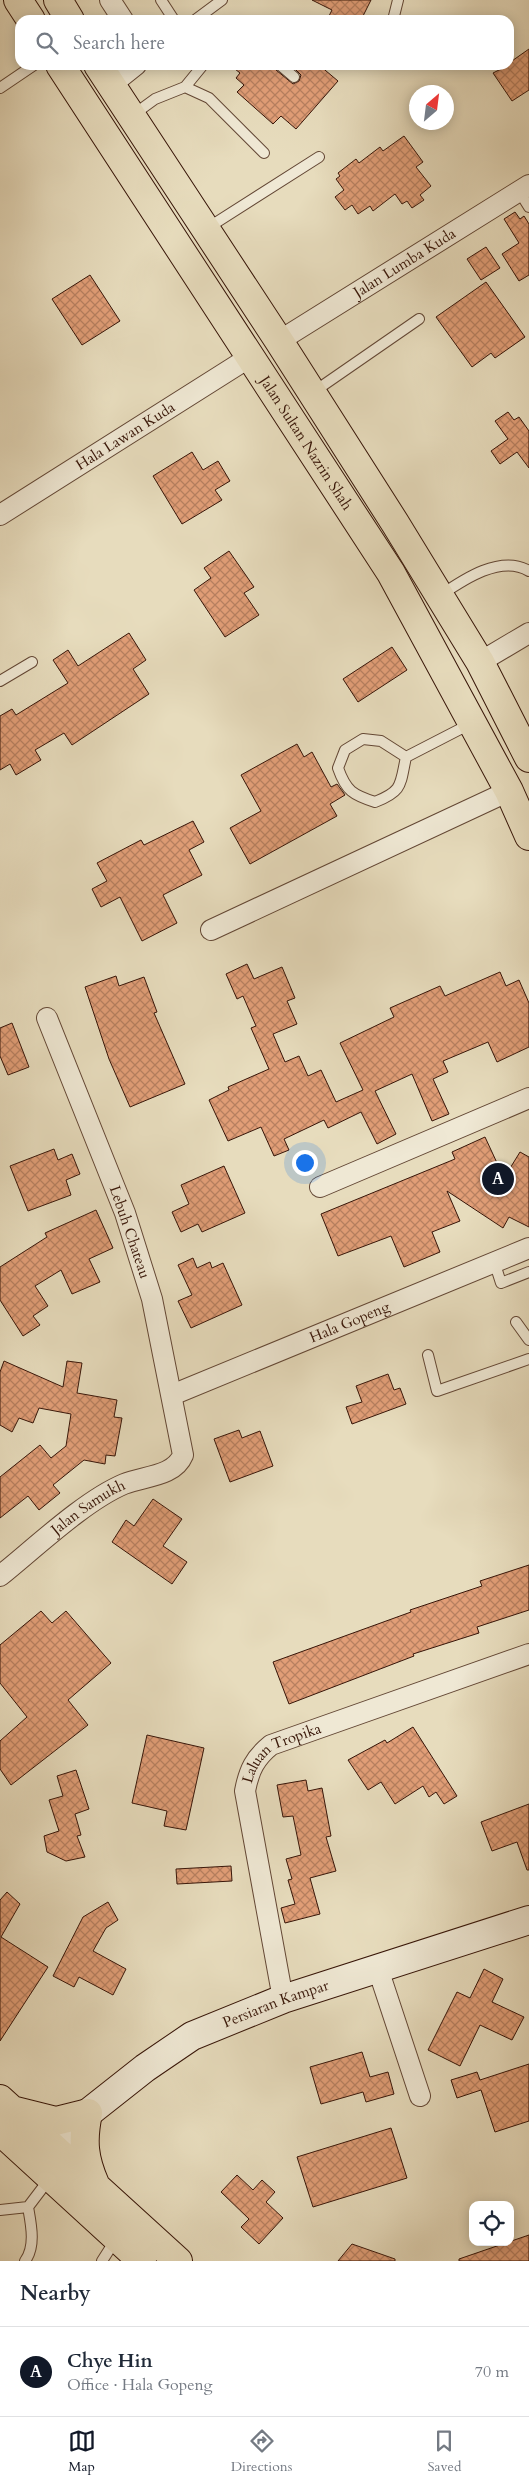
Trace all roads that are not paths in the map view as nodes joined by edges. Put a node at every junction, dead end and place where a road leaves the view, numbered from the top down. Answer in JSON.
{"nodes":[{"id":1,"x":18,"y":0,"type":"edge"},
{"id":2,"x":58,"y":0,"type":"edge"},
{"id":3,"x":110,"y":0,"type":"edge"},
{"id":4,"x":161,"y":0,"type":"edge"},
{"id":5,"x":222,"y":0,"type":"edge"},
{"id":6,"x":398,"y":0,"type":"edge"},
{"id":7,"x":28,"y":15,"type":"edge"},
{"id":8,"x":67,"y":15,"type":"edge"},
{"id":9,"x":120,"y":15,"type":"edge"},
{"id":10,"x":171,"y":15,"type":"edge"},
{"id":11,"x":202,"y":15,"type":"edge"},
{"id":12,"x":394,"y":15,"type":"edge"},
{"id":13,"x":27,"y":70,"type":"edge"},
{"id":14,"x":63,"y":70,"type":"edge"},
{"id":15,"x":120,"y":70,"type":"edge"},
{"id":16,"x":199,"y":70,"type":"edge"},
{"id":17,"x":286,"y":70,"type":"edge"},
{"id":18,"x":105,"y":75,"type":"edge"},
{"id":19,"x":294,"y":77,"type":"dead end"},
{"id":20,"x":186,"y":87,"type":"junction"},
{"id":21,"x":0,"y":88,"type":"edge"},
{"id":22,"x":132,"y":116,"type":"junction"},
{"id":23,"x":264,"y":153,"type":"dead end"},
{"id":24,"x":319,"y":157,"type":"dead end"},
{"id":25,"x":526,"y":194,"type":"edge"},
{"id":26,"x":206,"y":230,"type":"junction"},
{"id":27,"x":419,"y":319,"type":"dead end"},
{"id":28,"x":279,"y":341,"type":"junction"},
{"id":29,"x":250,"y":357,"type":"junction"},
{"id":30,"x":312,"y":393,"type":"junction"},
{"id":31,"x":0,"y":516,"type":"edge"},
{"id":32,"x":529,"y":571,"type":"edge"},
{"id":33,"x":439,"y":596,"type":"junction"},
{"id":34,"x":529,"y":633,"type":"edge"},
{"id":35,"x":32,"y":662,"type":"dead end"},
{"id":36,"x":480,"y":662,"type":"junction"},
{"id":37,"x":0,"y":681,"type":"edge"},
{"id":38,"x":473,"y":723,"type":"junction"},
{"id":39,"x":406,"y":757,"type":"junction"},
{"id":40,"x":529,"y":758,"type":"edge"},
{"id":41,"x":510,"y":791,"type":"junction"},
{"id":42,"x":529,"y":836,"type":"edge"},
{"id":43,"x":211,"y":930,"type":"dead end"},
{"id":44,"x":47,"y":1018,"type":"dead end"},
{"id":45,"x":529,"y":1098,"type":"edge"},
{"id":46,"x":320,"y":1187,"type":"dead end"},
{"id":47,"x":529,"y":1248,"type":"edge"},
{"id":48,"x":494,"y":1261,"type":"junction"},
{"id":49,"x":529,"y":1272,"type":"edge"},
{"id":50,"x":516,"y":1322,"type":"dead end"},
{"id":51,"x":529,"y":1340,"type":"edge"},
{"id":52,"x":428,"y":1355,"type":"dead end"},
{"id":53,"x":529,"y":1359,"type":"edge"},
{"id":54,"x":172,"y":1395,"type":"junction"},
{"id":55,"x":182,"y":1455,"type":"joint"},
{"id":56,"x":0,"y":1576,"type":"edge"},
{"id":57,"x":529,"y":1654,"type":"edge"},
{"id":58,"x":529,"y":1920,"type":"edge"},
{"id":59,"x":378,"y":1969,"type":"junction"},
{"id":60,"x":283,"y":1999,"type":"junction"},
{"id":61,"x":420,"y":2096,"type":"dead end"},
{"id":62,"x":88,"y":2113,"type":"junction"},
{"id":63,"x":4,"y":2118,"type":"edge"},
{"id":64,"x":54,"y":2148,"type":"junction"},
{"id":65,"x":59,"y":2185,"type":"junction"},
{"id":66,"x":95,"y":2186,"type":"junction"},
{"id":67,"x":28,"y":2207,"type":"junction"},
{"id":68,"x":0,"y":2210,"type":"edge"},
{"id":69,"x":116,"y":2238,"type":"junction"},
{"id":70,"x":25,"y":2261,"type":"edge"},
{"id":71,"x":102,"y":2261,"type":"edge"},
{"id":72,"x":142,"y":2261,"type":"edge"},
{"id":73,"x":178,"y":2261,"type":"edge"}],
"edges":[{"from":1,"to":7,"type":"main road"},
{"from":2,"to":8,"type":"main road"},
{"from":3,"to":9,"type":"street"},
{"from":4,"to":10,"type":"lane"},
{"from":5,"to":11,"type":"lane"},
{"from":6,"to":12,"type":"lane"},
{"from":13,"to":21,"type":"lane"},
{"from":14,"to":29,"type":"main road","name":"Jalan Sultan Nazrin Shah"},
{"from":15,"to":18,"type":"street"},
{"from":16,"to":20,"type":"lane"},
{"from":17,"to":19,"type":"lane"},
{"from":18,"to":22,"type":"main road"},
{"from":20,"to":22,"type":"lane"},
{"from":20,"to":23,"type":"lane"},
{"from":22,"to":26,"type":"main road"},
{"from":24,"to":26,"type":"lane"},
{"from":25,"to":28,"type":"street","name":"Jalan Lumba Kuda"},
{"from":26,"to":28,"type":"main road"},
{"from":27,"to":30,"type":"lane"},
{"from":28,"to":30,"type":"main road"},
{"from":29,"to":31,"type":"street","name":"Hala Lawan Kuda"},
{"from":29,"to":38,"type":"main road","name":"Jalan Sultan Nazrin Shah"},
{"from":30,"to":33,"type":"main road"},
{"from":32,"to":33,"type":"lane"},
{"from":33,"to":36,"type":"main road"},
{"from":34,"to":36,"type":"street"},
{"from":35,"to":37,"type":"lane"},
{"from":36,"to":40,"type":"main road"},
{"from":38,"to":39,"type":"lane"},
{"from":38,"to":41,"type":"main road","name":"Jalan Sultan Nazrin Shah"},
{"from":39,"to":39,"type":"lane"},
{"from":41,"to":42,"type":"main road","name":"Jalan Sultan Nazrin Shah"},
{"from":41,"to":43,"type":"street"},
{"from":44,"to":54,"type":"street","name":"Lebuh Chateau"},
{"from":45,"to":46,"type":"street"},
{"from":47,"to":48,"type":"street","name":"Hala Gopeng"},
{"from":48,"to":49,"type":"lane"},
{"from":48,"to":54,"type":"street","name":"Hala Gopeng"},
{"from":50,"to":51,"type":"lane"},
{"from":52,"to":53,"type":"lane"},
{"from":54,"to":55,"type":"street","name":"Lebuh Chateau"},
{"from":55,"to":56,"type":"street","name":"Jalan Samukh"},
{"from":57,"to":60,"type":"street","name":"Laluan Tropika"},
{"from":58,"to":59,"type":"street","name":"Persiaran Kampar"},
{"from":59,"to":60,"type":"street","name":"Persiaran Kampar"},
{"from":59,"to":61,"type":"street"},
{"from":60,"to":62,"type":"street","name":"Persiaran Kampar"},
{"from":62,"to":63,"type":"main road"},
{"from":62,"to":64,"type":"street","name":"Persiaran Kampar"},
{"from":62,"to":66,"type":"main road"},
{"from":63,"to":64,"type":"main road"},
{"from":63,"to":65,"type":"main road"},
{"from":64,"to":65,"type":"main road"},
{"from":64,"to":66,"type":"main road"},
{"from":65,"to":67,"type":"lane"},
{"from":65,"to":69,"type":"main road"},
{"from":66,"to":73,"type":"main road"},
{"from":67,"to":68,"type":"lane"},
{"from":67,"to":70,"type":"lane"},
{"from":69,"to":71,"type":"lane"},
{"from":69,"to":72,"type":"main road"}]}
